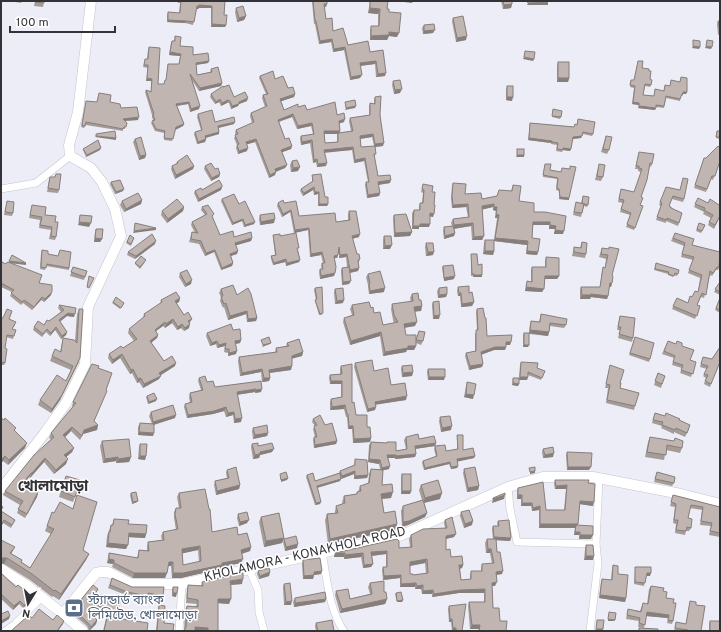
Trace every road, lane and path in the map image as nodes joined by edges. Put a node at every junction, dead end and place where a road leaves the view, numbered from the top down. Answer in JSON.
{"nodes":[{"id":1,"x":91,"y":1,"type":"edge"},
{"id":2,"x":70,"y":156,"type":"junction"},
{"id":3,"x":1,"y":189,"type":"edge"},
{"id":4,"x":599,"y":478,"type":"junction"},
{"id":5,"x":508,"y":487,"type":"junction"},
{"id":6,"x":1,"y":489,"type":"edge"},
{"id":7,"x":720,"y":504,"type":"edge"},
{"id":8,"x":596,"y":544,"type":"junction"},
{"id":9,"x":322,"y":553,"type":"junction"},
{"id":10,"x":1,"y":569,"type":"edge"},
{"id":11,"x":249,"y":569,"type":"junction"},
{"id":12,"x":182,"y":584,"type":"junction"},
{"id":13,"x":42,"y":597,"type":"junction"},
{"id":14,"x":63,"y":614,"type":"junction"},
{"id":15,"x":5,"y":631,"type":"edge"},
{"id":16,"x":83,"y":631,"type":"edge"},
{"id":17,"x":179,"y":631,"type":"edge"},
{"id":18,"x":264,"y":631,"type":"edge"},
{"id":19,"x":344,"y":631,"type":"edge"},
{"id":20,"x":590,"y":631,"type":"edge"}],
"edges":[{"from":1,"to":2,"type":"main road"},
{"from":2,"to":3,"type":"street"},
{"from":2,"to":6,"type":"main road"},
{"from":4,"to":5,"type":"main road","name":"KHOLAMORA - KONAKHOLA ROAD"},
{"from":4,"to":7,"type":"main road","name":"KHOLAMORA - KONAKHOLA ROAD"},
{"from":4,"to":8,"type":"street"},
{"from":5,"to":8,"type":"street"},
{"from":5,"to":9,"type":"main road","name":"KHOLAMORA - KONAKHOLA ROAD"},
{"from":8,"to":20,"type":"street"},
{"from":9,"to":11,"type":"main road","name":"KHOLAMORA - KONAKHOLA ROAD"},
{"from":9,"to":19,"type":"street"},
{"from":10,"to":13,"type":"main road"},
{"from":11,"to":12,"type":"main road","name":"KHOLAMORA - KONAKHOLA ROAD"},
{"from":11,"to":18,"type":"street"},
{"from":12,"to":14,"type":"main road","name":"KHOLAMORA - KONAKHOLA ROAD"},
{"from":12,"to":17,"type":"street"},
{"from":13,"to":14,"type":"main road"},
{"from":13,"to":15,"type":"street"},
{"from":14,"to":16,"type":"main road"}]}
